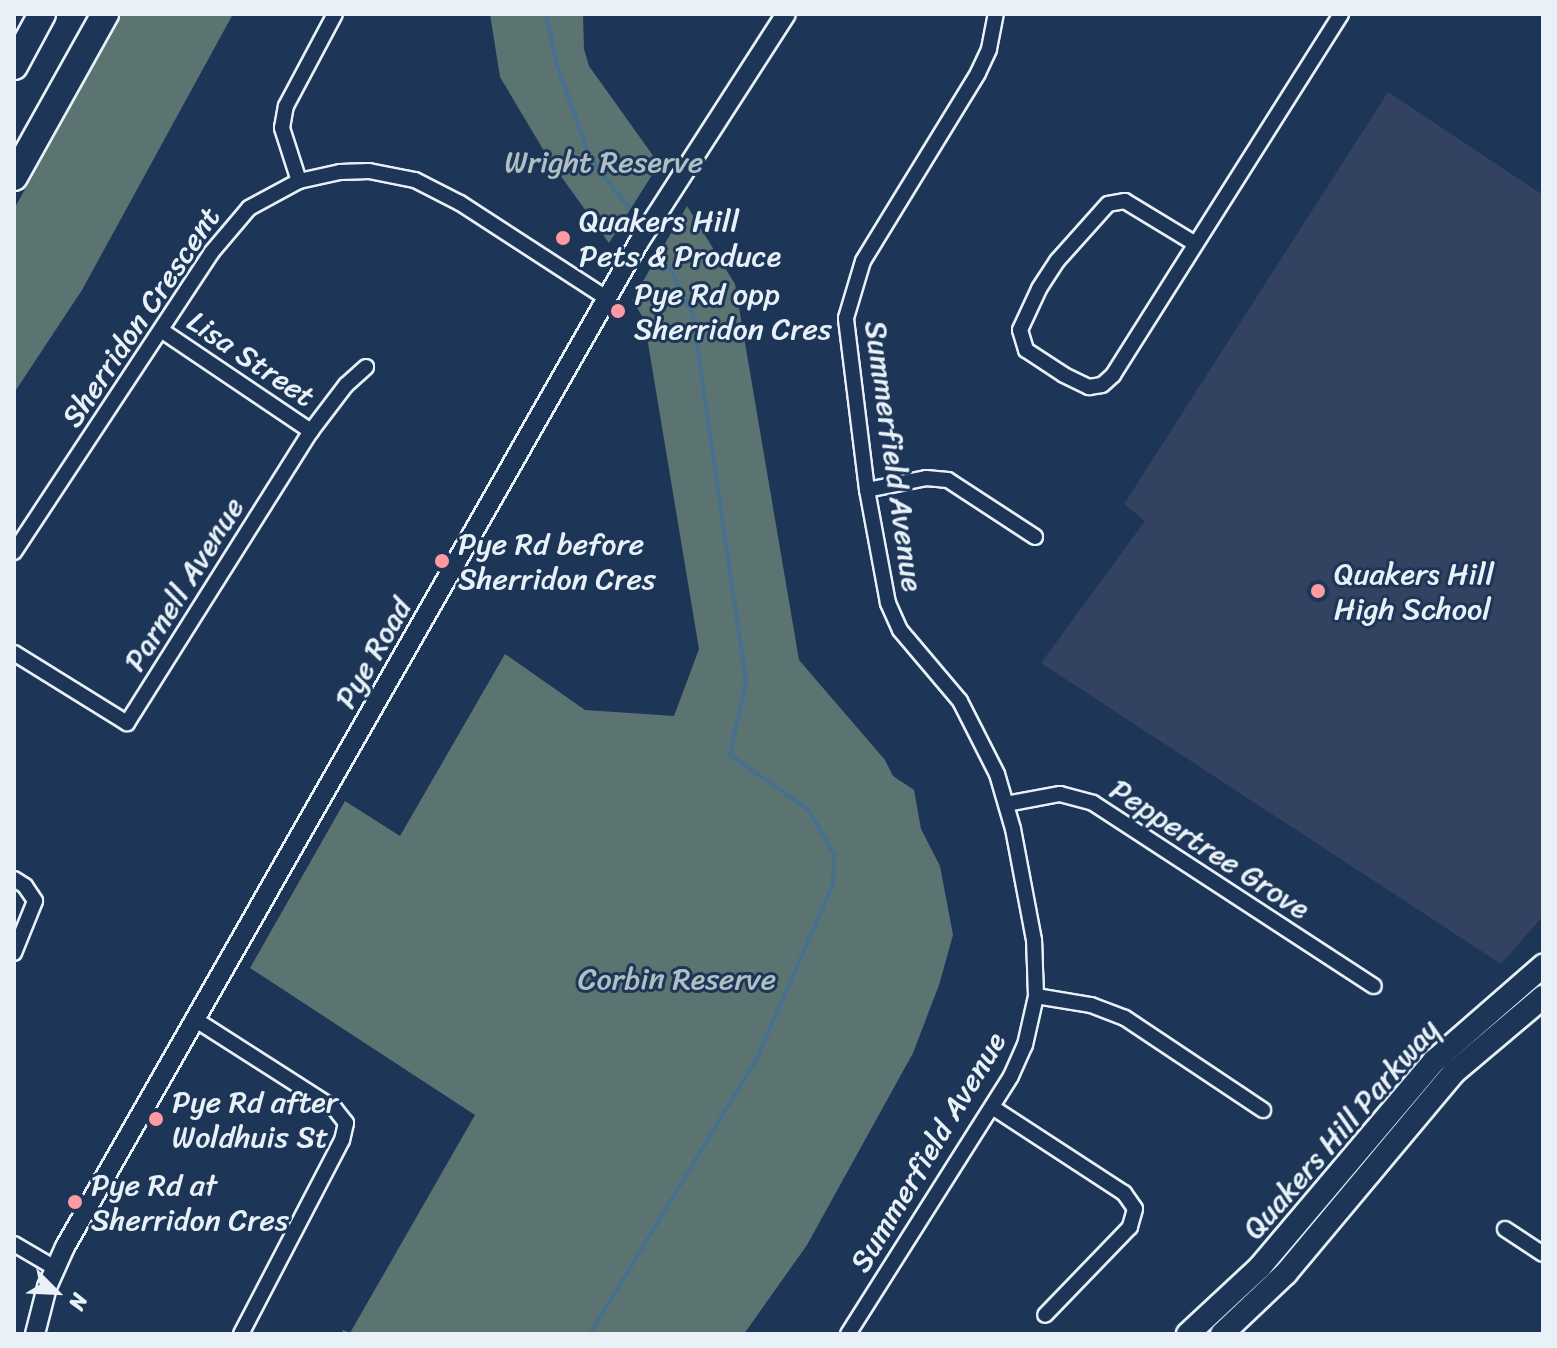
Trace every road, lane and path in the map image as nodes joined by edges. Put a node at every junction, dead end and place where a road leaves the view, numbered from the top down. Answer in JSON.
{"nodes":[{"id":1,"x":42,"y":14,"type":"edge"},
{"id":2,"x":105,"y":14,"type":"edge"},
{"id":3,"x":335,"y":14,"type":"edge"},
{"id":4,"x":786,"y":14,"type":"edge"},
{"id":5,"x":996,"y":14,"type":"edge"},
{"id":6,"x":1341,"y":14,"type":"edge"},
{"id":7,"x":14,"y":66,"type":"edge"},
{"id":8,"x":14,"y":177,"type":"edge"},
{"id":9,"x":299,"y":181,"type":"junction"},
{"id":10,"x":1194,"y":243,"type":"junction"},
{"id":11,"x":608,"y":299,"type":"junction"},
{"id":12,"x":161,"y":330,"type":"junction"},
{"id":13,"x":366,"y":367,"type":"dead end"},
{"id":14,"x":311,"y":431,"type":"junction"},
{"id":15,"x":867,"y":490,"type":"junction"},
{"id":16,"x":1035,"y":537,"type":"dead end"},
{"id":17,"x":14,"y":552,"type":"edge"},
{"id":18,"x":14,"y":653,"type":"edge"},
{"id":19,"x":1006,"y":804,"type":"junction"},
{"id":20,"x":14,"y":879,"type":"edge"},
{"id":21,"x":14,"y":953,"type":"edge"},
{"id":22,"x":1543,"y":966,"type":"edge"},
{"id":23,"x":1374,"y":986,"type":"dead end"},
{"id":24,"x":1036,"y":996,"type":"junction"},
{"id":25,"x":1543,"y":997,"type":"edge"},
{"id":26,"x":196,"y":1020,"type":"junction"},
{"id":27,"x":992,"y":1107,"type":"junction"},
{"id":28,"x":1263,"y":1110,"type":"dead end"},
{"id":29,"x":1505,"y":1229,"type":"dead end"},
{"id":30,"x":14,"y":1244,"type":"edge"},
{"id":31,"x":1543,"y":1254,"type":"edge"},
{"id":32,"x":55,"y":1268,"type":"junction"},
{"id":33,"x":1045,"y":1315,"type":"dead end"},
{"id":34,"x":35,"y":1334,"type":"edge"},
{"id":35,"x":241,"y":1334,"type":"edge"},
{"id":36,"x":848,"y":1334,"type":"edge"},
{"id":37,"x":1188,"y":1334,"type":"edge"},
{"id":38,"x":1222,"y":1334,"type":"edge"}],
"edges":[{"from":1,"to":7,"type":"highway"},
{"from":2,"to":8,"type":"highway"},
{"from":3,"to":9,"type":"street"},
{"from":4,"to":11,"type":"street","name":"Pye Road"},
{"from":5,"to":15,"type":"street","name":"Summerfield Avenue"},
{"from":6,"to":10,"type":"street"},
{"from":9,"to":11,"type":"street","name":"Sherridon Crescent"},
{"from":9,"to":12,"type":"street","name":"Sherridon Crescent"},
{"from":10,"to":10,"type":"street"},
{"from":11,"to":26,"type":"street","name":"Pye Road"},
{"from":12,"to":14,"type":"street","name":"Lisa Street"},
{"from":12,"to":17,"type":"street","name":"Sherridon Crescent"},
{"from":13,"to":14,"type":"street","name":"Parnell Avenue"},
{"from":14,"to":18,"type":"street","name":"Parnell Avenue"},
{"from":15,"to":16,"type":"street"},
{"from":15,"to":19,"type":"street","name":"Summerfield Avenue"},
{"from":19,"to":23,"type":"street","name":"Peppertree Grove"},
{"from":19,"to":24,"type":"street","name":"Summerfield Avenue"},
{"from":20,"to":21,"type":"street"},
{"from":22,"to":37,"type":"main road","name":"Quakers Hill Parkway"},
{"from":24,"to":27,"type":"street","name":"Summerfield Avenue"},
{"from":24,"to":28,"type":"street"},
{"from":25,"to":38,"type":"main road","name":"Quakers Hill Parkway"},
{"from":26,"to":32,"type":"street","name":"Pye Road"},
{"from":26,"to":35,"type":"street"},
{"from":27,"to":33,"type":"street"},
{"from":27,"to":36,"type":"street","name":"Summerfield Avenue"},
{"from":29,"to":31,"type":"street"},
{"from":30,"to":32,"type":"street"},
{"from":32,"to":34,"type":"street","name":"Pye Road"}]}
